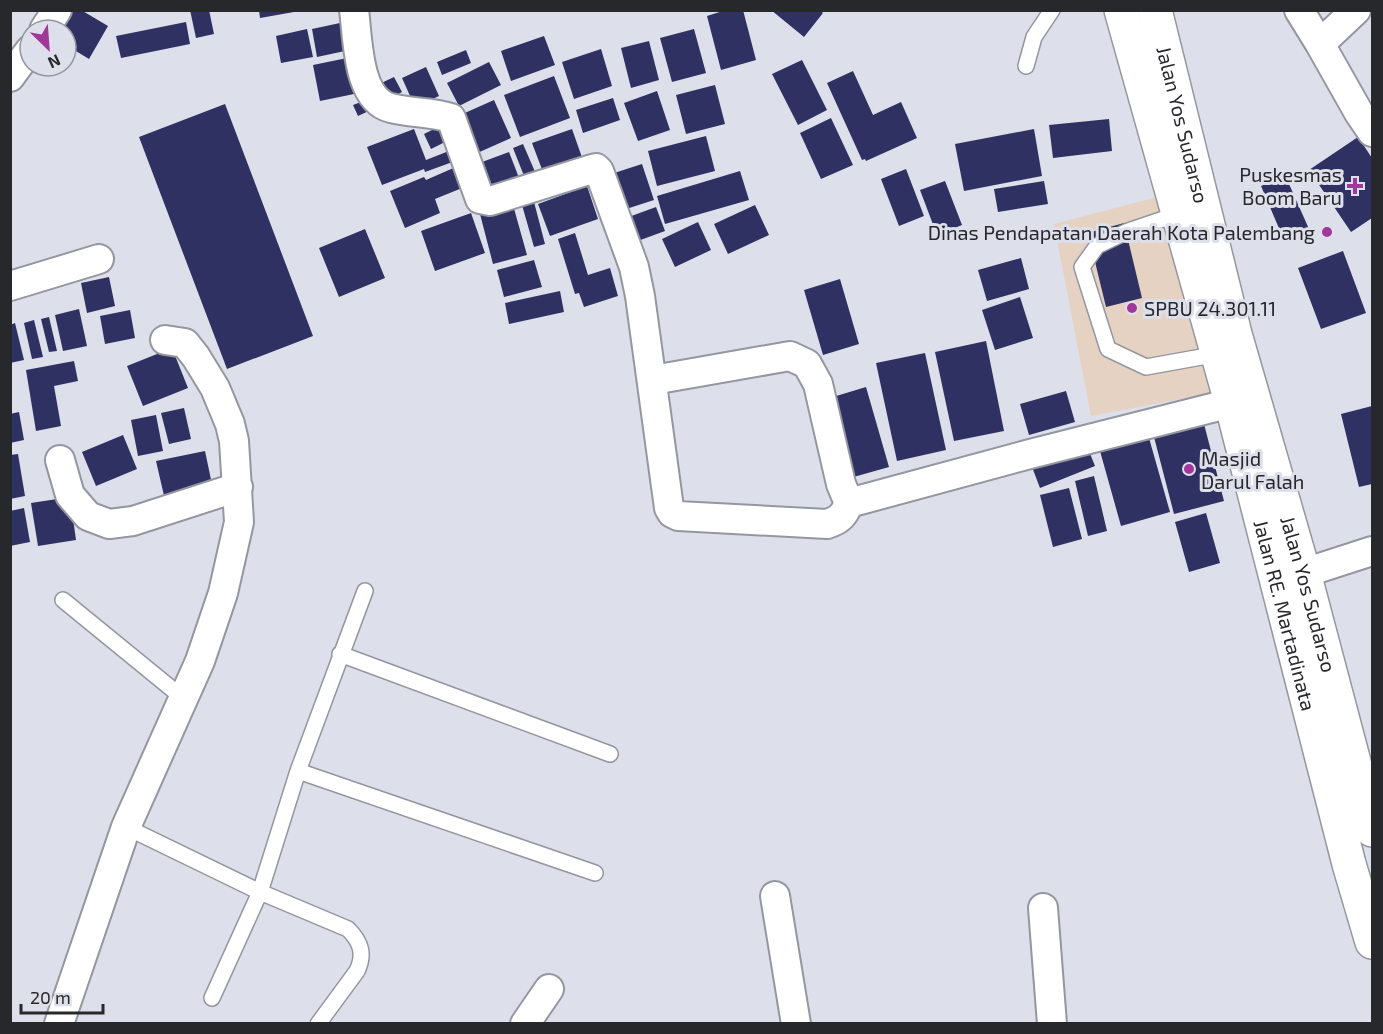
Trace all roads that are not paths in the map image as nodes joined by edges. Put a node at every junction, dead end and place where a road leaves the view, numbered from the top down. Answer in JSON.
{"nodes":[{"id":1,"x":354,"y":10,"type":"edge"},
{"id":2,"x":1052,"y":10,"type":"edge"},
{"id":3,"x":1121,"y":10,"type":"edge"},
{"id":4,"x":1155,"y":10,"type":"edge"},
{"id":5,"x":1299,"y":10,"type":"edge"},
{"id":6,"x":1356,"y":10,"type":"edge"},
{"id":7,"x":1320,"y":44,"type":"junction"},
{"id":8,"x":1026,"y":66,"type":"dead end"},
{"id":9,"x":1372,"y":132,"type":"edge"},
{"id":10,"x":1178,"y":214,"type":"junction"},
{"id":11,"x":99,"y":259,"type":"dead end"},
{"id":12,"x":10,"y":286,"type":"edge"},
{"id":13,"x":165,"y":340,"type":"dead end"},
{"id":14,"x":1218,"y":354,"type":"junction"},
{"id":15,"x":653,"y":380,"type":"junction"},
{"id":16,"x":1242,"y":400,"type":"junction"},
{"id":17,"x":60,"y":460,"type":"dead end"},
{"id":18,"x":238,"y":487,"type":"junction"},
{"id":19,"x":849,"y":503,"type":"junction"},
{"id":20,"x":1372,"y":551,"type":"edge"},
{"id":21,"x":1291,"y":579,"type":"junction"},
{"id":22,"x":365,"y":591,"type":"dead end"},
{"id":23,"x":63,"y":600,"type":"dead end"},
{"id":24,"x":340,"y":654,"type":"junction"},
{"id":25,"x":183,"y":698,"type":"junction"},
{"id":26,"x":610,"y":754,"type":"dead end"},
{"id":27,"x":298,"y":771,"type":"junction"},
{"id":28,"x":1371,"y":816,"type":"edge"},
{"id":29,"x":126,"y":827,"type":"junction"},
{"id":30,"x":595,"y":873,"type":"dead end"},
{"id":31,"x":260,"y":892,"type":"junction"},
{"id":32,"x":775,"y":896,"type":"dead end"},
{"id":33,"x":1043,"y":908,"type":"dead end"},
{"id":34,"x":1372,"y":942,"type":"edge"},
{"id":35,"x":549,"y":989,"type":"dead end"},
{"id":36,"x":212,"y":998,"type":"dead end"},
{"id":37,"x":59,"y":1023,"type":"edge"},
{"id":38,"x":318,"y":1023,"type":"edge"},
{"id":39,"x":525,"y":1023,"type":"edge"},
{"id":40,"x":796,"y":1023,"type":"edge"},
{"id":41,"x":1052,"y":1023,"type":"edge"}],
"edges":[{"from":1,"to":15,"type":"street"},
{"from":2,"to":8,"type":"lane"},
{"from":3,"to":10,"type":"highway","name":"Jalan RE. Martadinata"},
{"from":4,"to":16,"type":"highway","name":"Jalan Yos Sudarso"},
{"from":5,"to":7,"type":"street"},
{"from":6,"to":7,"type":"street"},
{"from":7,"to":9,"type":"street"},
{"from":10,"to":14,"type":"highway","name":"Jalan RE. Martadinata"},
{"from":10,"to":14,"type":"lane"},
{"from":11,"to":12,"type":"street"},
{"from":13,"to":18,"type":"street"},
{"from":14,"to":16,"type":"highway","name":"Jalan RE. Martadinata"},
{"from":15,"to":19,"type":"street"},
{"from":15,"to":19,"type":"street"},
{"from":16,"to":19,"type":"street"},
{"from":16,"to":21,"type":"highway","name":"Jalan RE. Martadinata"},
{"from":17,"to":18,"type":"street"},
{"from":18,"to":25,"type":"street"},
{"from":20,"to":21,"type":"street"},
{"from":21,"to":28,"type":"highway","name":"Jalan Yos Sudarso"},
{"from":21,"to":34,"type":"highway","name":"Jalan RE. Martadinata"},
{"from":22,"to":24,"type":"lane"},
{"from":23,"to":25,"type":"lane"},
{"from":24,"to":26,"type":"lane"},
{"from":24,"to":27,"type":"lane"},
{"from":25,"to":29,"type":"street"},
{"from":27,"to":30,"type":"lane"},
{"from":27,"to":31,"type":"lane"},
{"from":29,"to":31,"type":"lane"},
{"from":29,"to":37,"type":"street"},
{"from":31,"to":36,"type":"lane"},
{"from":31,"to":38,"type":"lane"},
{"from":32,"to":40,"type":"street"},
{"from":33,"to":41,"type":"street"},
{"from":35,"to":39,"type":"street"}]}
